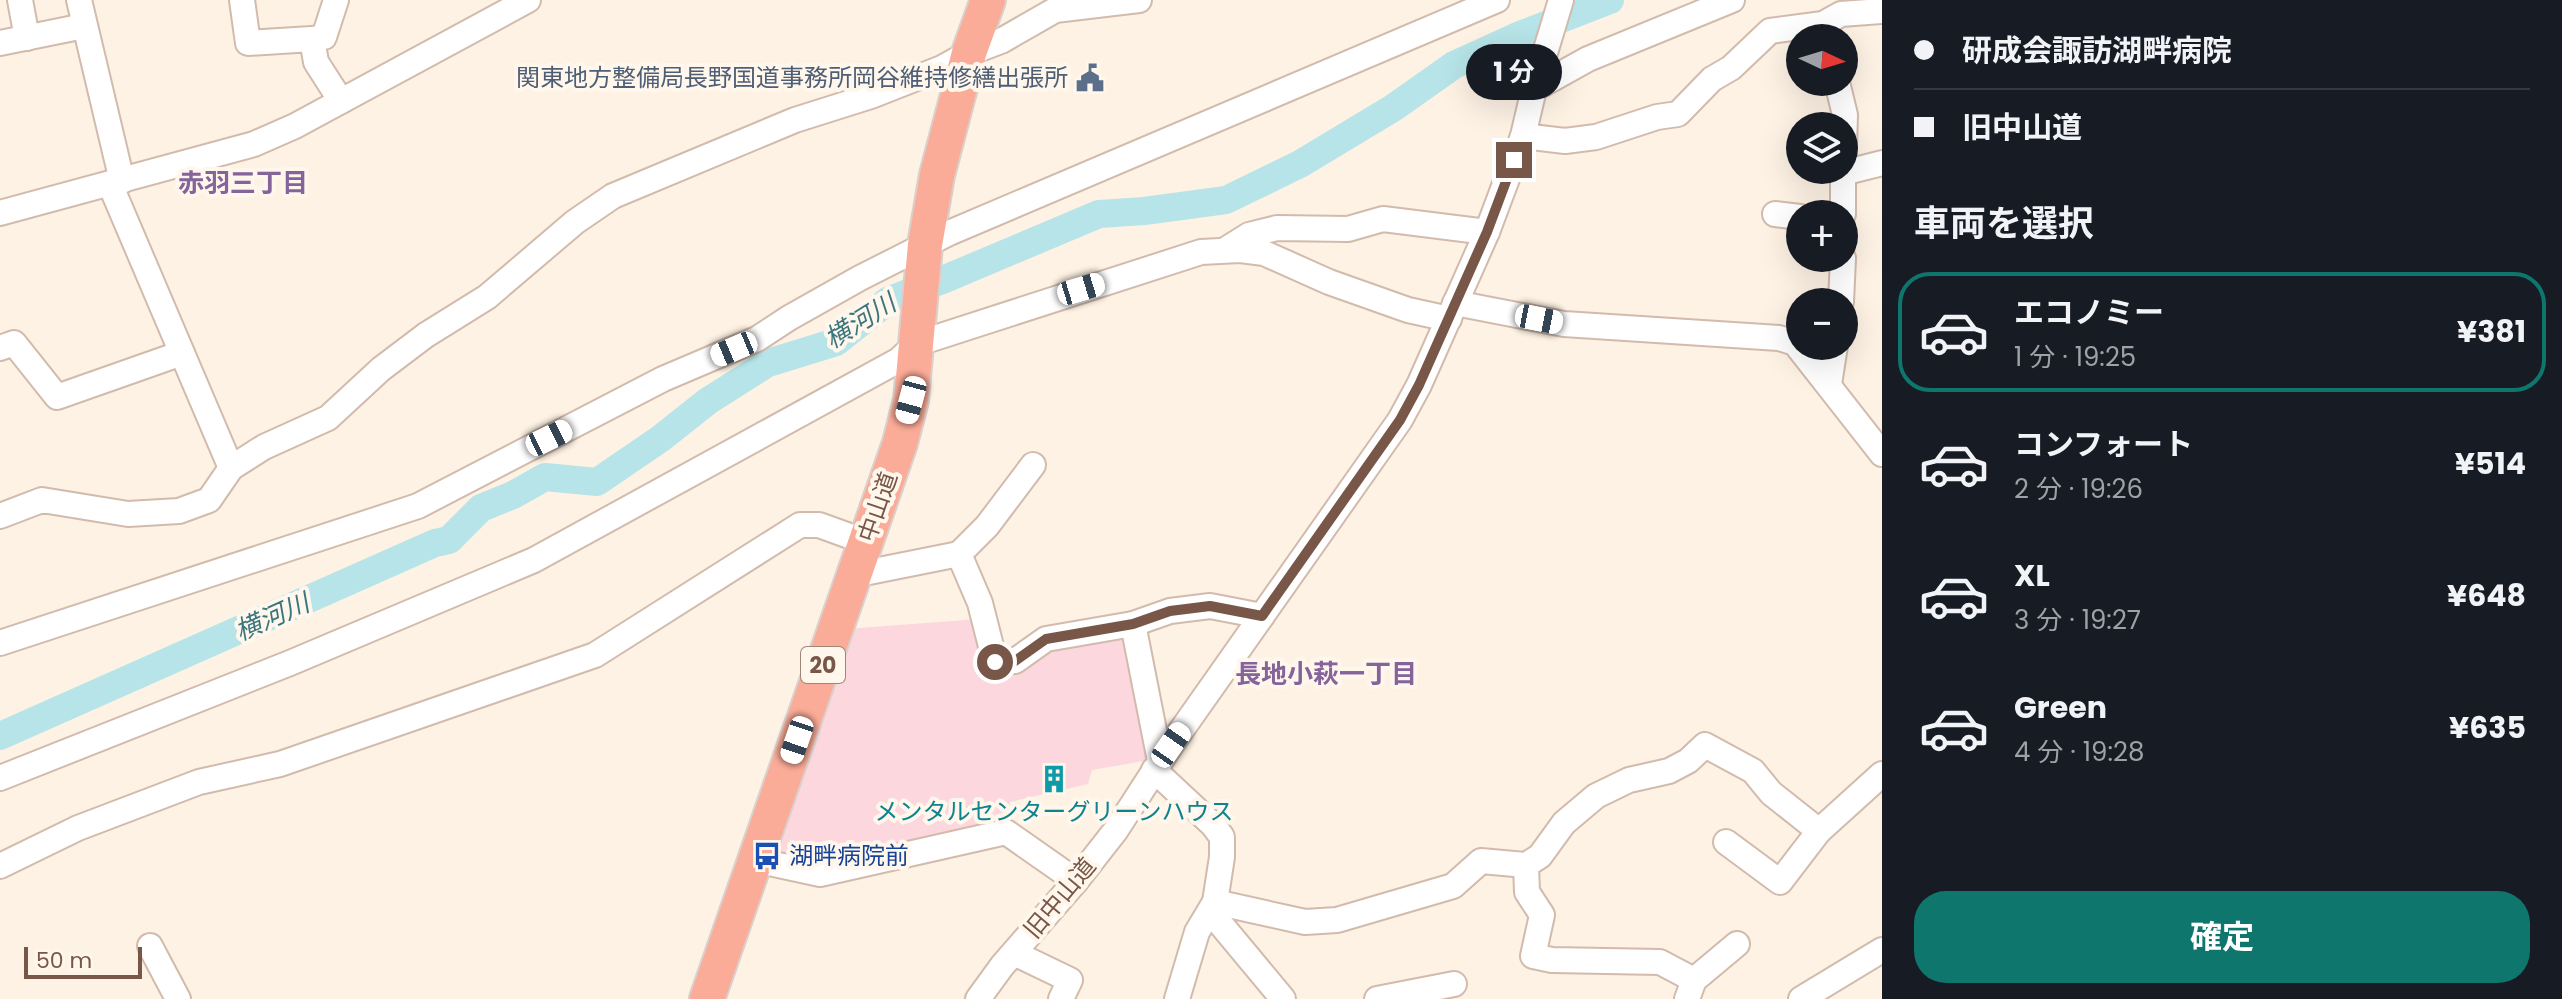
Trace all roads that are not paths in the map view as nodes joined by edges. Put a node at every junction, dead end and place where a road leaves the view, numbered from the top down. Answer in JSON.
{"nodes":[{"id":1,"x":20,"y":0,"type":"edge"},
{"id":2,"x":79,"y":0,"type":"edge"},
{"id":3,"x":242,"y":0,"type":"edge"},
{"id":4,"x":336,"y":0,"type":"edge"},
{"id":5,"x":528,"y":0,"type":"edge"},
{"id":6,"x":988,"y":0,"type":"edge"},
{"id":7,"x":1139,"y":0,"type":"edge"},
{"id":8,"x":1497,"y":0,"type":"edge"},
{"id":9,"x":1561,"y":0,"type":"edge"},
{"id":10,"x":1732,"y":0,"type":"edge"},
{"id":11,"x":1882,"y":11,"type":"edge"},
{"id":12,"x":1831,"y":24,"type":"edge"},
{"id":13,"x":84,"y":26,"type":"junction"},
{"id":14,"x":1786,"y":31,"type":"edge"},
{"id":15,"x":27,"y":38,"type":"junction"},
{"id":16,"x":312,"y":39,"type":"junction"},
{"id":17,"x":0,"y":43,"type":"edge"},
{"id":18,"x":969,"y":53,"type":"junction"},
{"id":19,"x":1536,"y":85,"type":"junction"},
{"id":20,"x":341,"y":101,"type":"junction"},
{"id":21,"x":1523,"y":136,"type":"junction"},
{"id":22,"x":1882,"y":163,"type":"edge"},
{"id":23,"x":1858,"y":169,"type":"edge"},
{"id":24,"x":116,"y":183,"type":"junction"},
{"id":25,"x":0,"y":213,"type":"edge"},
{"id":26,"x":1775,"y":214,"type":"dead end"},
{"id":27,"x":1786,"y":215,"type":"edge"},
{"id":28,"x":1487,"y":232,"type":"junction"},
{"id":29,"x":924,"y":249,"type":"junction"},
{"id":30,"x":1225,"y":250,"type":"junction"},
{"id":31,"x":1452,"y":311,"type":"junction"},
{"id":32,"x":917,"y":335,"type":"junction"},
{"id":33,"x":5,"y":339,"type":"edge"},
{"id":34,"x":182,"y":353,"type":"junction"},
{"id":35,"x":1833,"y":360,"type":"edge"},
{"id":36,"x":1829,"y":384,"type":"junction"},
{"id":37,"x":1882,"y":454,"type":"edge"},
{"id":38,"x":1033,"y":465,"type":"dead end"},
{"id":39,"x":231,"y":468,"type":"junction"},
{"id":40,"x":0,"y":516,"type":"edge"},
{"id":41,"x":866,"y":542,"type":"junction"},
{"id":42,"x":959,"y":554,"type":"junction"},
{"id":43,"x":854,"y":575,"type":"junction"},
{"id":44,"x":1262,"y":616,"type":"junction"},
{"id":45,"x":1133,"y":624,"type":"junction"},
{"id":46,"x":0,"y":643,"type":"edge"},
{"id":47,"x":1157,"y":766,"type":"junction"},
{"id":48,"x":1882,"y":774,"type":"edge"},
{"id":49,"x":0,"y":778,"type":"edge"},
{"id":50,"x":1819,"y":831,"type":"junction"},
{"id":51,"x":1726,"y":842,"type":"dead end"},
{"id":52,"x":755,"y":860,"type":"junction"},
{"id":53,"x":1526,"y":865,"type":"junction"},
{"id":54,"x":0,"y":866,"type":"edge"},
{"id":55,"x":1076,"y":881,"type":"junction"},
{"id":56,"x":1215,"y":902,"type":"junction"},
{"id":57,"x":1737,"y":944,"type":"dead end"},
{"id":58,"x":150,"y":946,"type":"dead end"},
{"id":59,"x":1882,"y":950,"type":"edge"},
{"id":60,"x":1014,"y":953,"type":"junction"},
{"id":61,"x":1447,"y":990,"type":"edge"},
{"id":62,"x":1691,"y":990,"type":"edge"},
{"id":63,"x":178,"y":999,"type":"edge"},
{"id":64,"x":707,"y":999,"type":"edge"},
{"id":65,"x":978,"y":999,"type":"edge"},
{"id":66,"x":1061,"y":999,"type":"edge"},
{"id":67,"x":1177,"y":999,"type":"edge"},
{"id":68,"x":1283,"y":999,"type":"edge"},
{"id":69,"x":1377,"y":999,"type":"edge"},
{"id":70,"x":1801,"y":999,"type":"edge"}],
"edges":[{"from":1,"to":15,"type":"street"},
{"from":2,"to":13,"type":"street"},
{"from":3,"to":16,"type":"street"},
{"from":4,"to":16,"type":"street"},
{"from":5,"to":20,"type":"street"},
{"from":6,"to":18,"type":"highway","name":"中山道","number":"20"},
{"from":7,"to":18,"type":"street"},
{"from":8,"to":29,"type":"street"},
{"from":9,"to":19,"type":"street","name":"旧中山道"},
{"from":10,"to":19,"type":"street"},
{"from":11,"to":12,"type":"street"},
{"from":13,"to":15,"type":"street"},
{"from":13,"to":24,"type":"street"},
{"from":14,"to":21,"type":"street"},
{"from":15,"to":17,"type":"street"},
{"from":16,"to":20,"type":"street"},
{"from":18,"to":29,"type":"highway","name":"中山道","number":"20"},
{"from":18,"to":39,"type":"street"},
{"from":19,"to":21,"type":"street","name":"旧中山道"},
{"from":20,"to":24,"type":"street"},
{"from":21,"to":28,"type":"street","name":"旧中山道"},
{"from":22,"to":23,"type":"street"},
{"from":24,"to":25,"type":"street"},
{"from":24,"to":34,"type":"street"},
{"from":26,"to":27,"type":"street"},
{"from":28,"to":30,"type":"street"},
{"from":28,"to":31,"type":"street","name":"旧中山道"},
{"from":29,"to":32,"type":"highway","name":"中山道","number":"20"},
{"from":29,"to":46,"type":"street"},
{"from":30,"to":31,"type":"street"},
{"from":30,"to":32,"type":"street"},
{"from":31,"to":36,"type":"street"},
{"from":31,"to":44,"type":"street","name":"旧中山道"},
{"from":32,"to":41,"type":"highway","name":"中山道","number":"20"},
{"from":32,"to":49,"type":"street"},
{"from":33,"to":34,"type":"street"},
{"from":34,"to":39,"type":"street"},
{"from":35,"to":36,"type":"street"},
{"from":36,"to":37,"type":"street"},
{"from":38,"to":42,"type":"street"},
{"from":39,"to":40,"type":"street"},
{"from":41,"to":43,"type":"highway","name":"中山道","number":"20"},
{"from":41,"to":54,"type":"street"},
{"from":42,"to":43,"type":"street"},
{"from":42,"to":45,"type":"street"},
{"from":43,"to":52,"type":"highway","name":"中山道","number":"20"},
{"from":44,"to":45,"type":"street"},
{"from":44,"to":47,"type":"street","name":"旧中山道"},
{"from":45,"to":47,"type":"street"},
{"from":47,"to":55,"type":"street","name":"旧中山道"},
{"from":47,"to":56,"type":"street"},
{"from":48,"to":50,"type":"street"},
{"from":50,"to":51,"type":"street"},
{"from":50,"to":53,"type":"street"},
{"from":52,"to":55,"type":"street"},
{"from":52,"to":64,"type":"highway","name":"中山道","number":"20"},
{"from":53,"to":56,"type":"street"},
{"from":53,"to":62,"type":"street"},
{"from":55,"to":60,"type":"street","name":"旧中山道"},
{"from":56,"to":67,"type":"street"},
{"from":56,"to":68,"type":"street"},
{"from":57,"to":62,"type":"street"},
{"from":58,"to":63,"type":"street"},
{"from":59,"to":70,"type":"street"},
{"from":60,"to":65,"type":"street","name":"旧中山道"},
{"from":60,"to":66,"type":"street"},
{"from":61,"to":69,"type":"street"}]}
